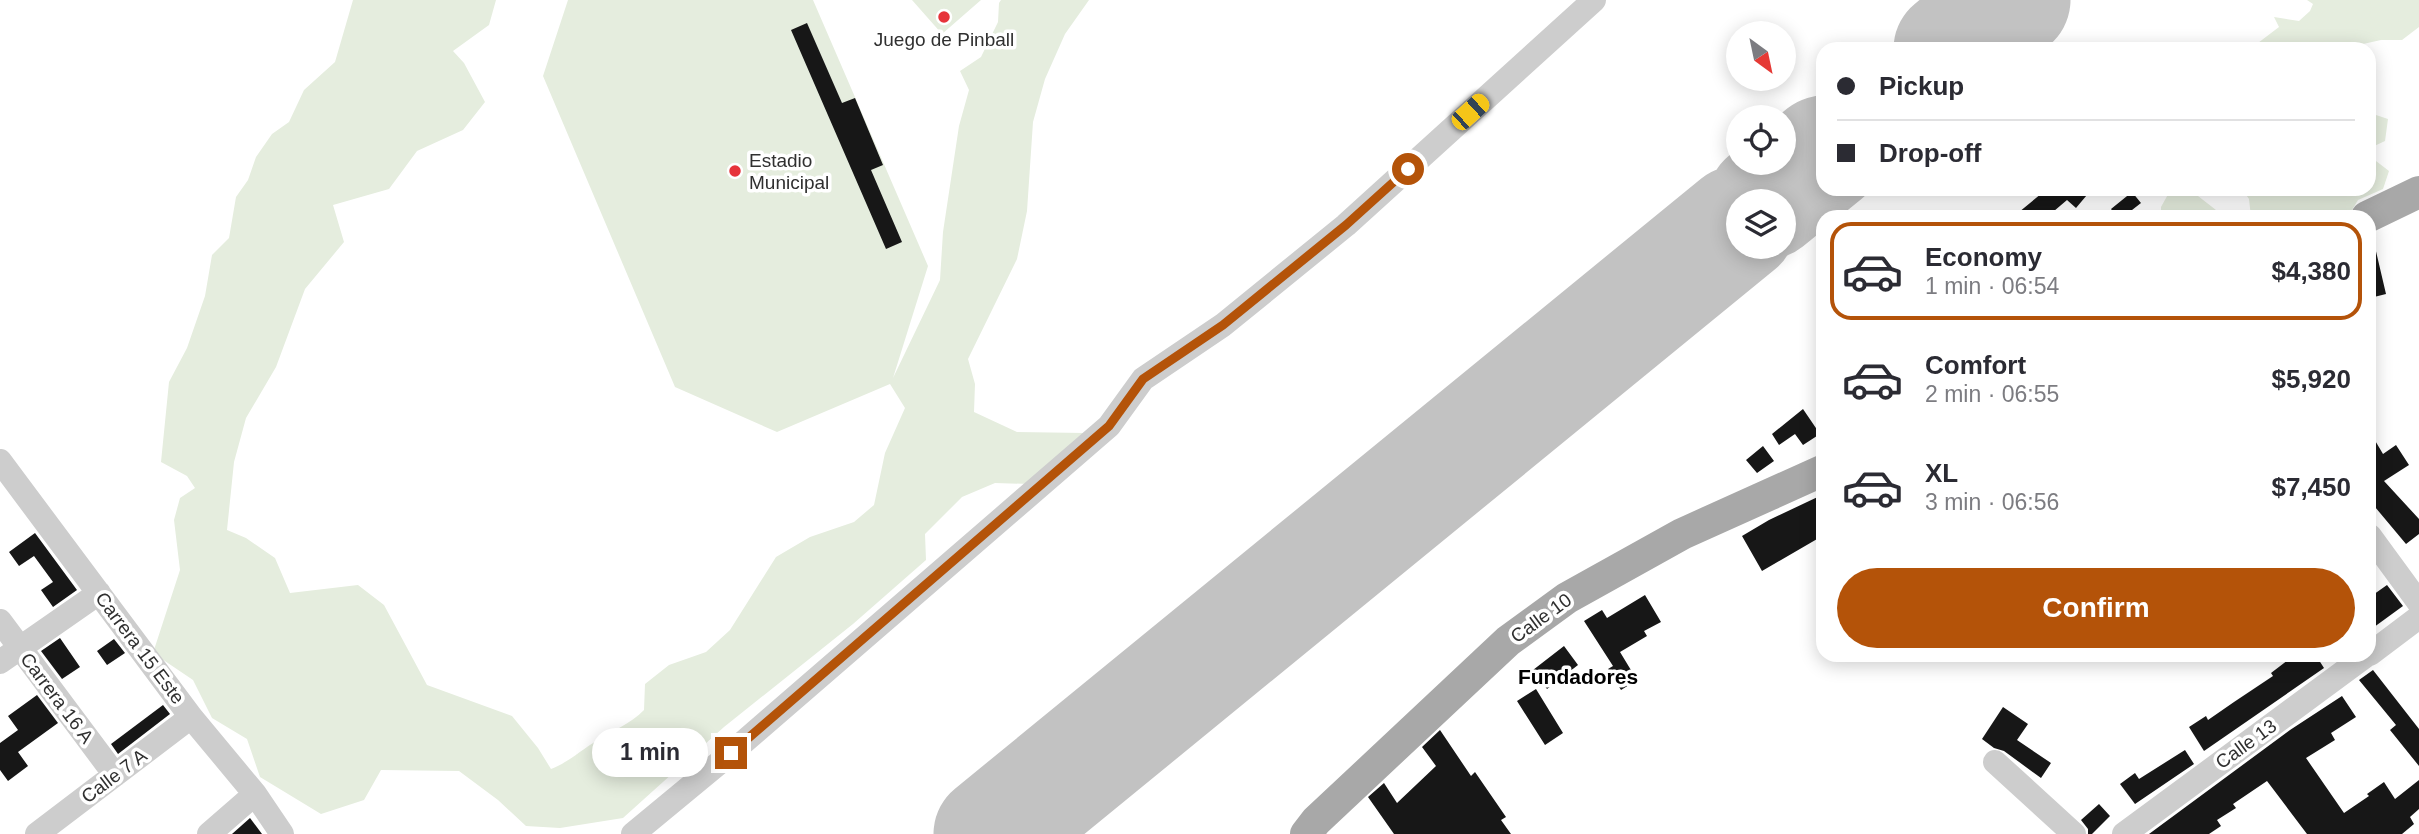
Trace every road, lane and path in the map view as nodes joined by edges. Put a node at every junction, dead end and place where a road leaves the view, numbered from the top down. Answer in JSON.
{"nodes":[{"id":1,"x":1594,"y":0,"type":"edge"},
{"id":2,"x":2419,"y":192,"type":"edge"},
{"id":3,"x":2376,"y":213,"type":"edge"},
{"id":4,"x":0,"y":461,"type":"edge"},
{"id":5,"x":1816,"y":474,"type":"edge"},
{"id":6,"x":2376,"y":544,"type":"edge"},
{"id":7,"x":99,"y":593,"type":"junction"},
{"id":8,"x":2419,"y":603,"type":"edge"},
{"id":9,"x":2419,"y":617,"type":"edge"},
{"id":10,"x":0,"y":621,"type":"edge"},
{"id":11,"x":2376,"y":649,"type":"edge"},
{"id":12,"x":10,"y":655,"type":"edge"},
{"id":13,"x":2358,"y":662,"type":"edge"},
{"id":14,"x":191,"y":717,"type":"junction"},
{"id":15,"x":1995,"y":762,"type":"dead end"},
{"id":16,"x":116,"y":775,"type":"junction"},
{"id":17,"x":255,"y":794,"type":"junction"},
{"id":18,"x":37,"y":834,"type":"edge"},
{"id":19,"x":209,"y":834,"type":"edge"},
{"id":20,"x":282,"y":834,"type":"edge"},
{"id":21,"x":633,"y":834,"type":"edge"},
{"id":22,"x":1306,"y":834,"type":"edge"},
{"id":23,"x":2074,"y":834,"type":"edge"},
{"id":24,"x":2123,"y":834,"type":"edge"}],
"edges":[{"from":1,"to":21,"type":"street"},
{"from":2,"to":3,"type":"main road"},
{"from":4,"to":7,"type":"street","name":"Carrera 15 Este"},
{"from":5,"to":22,"type":"main road","name":"Calle 10"},
{"from":6,"to":8,"type":"street"},
{"from":7,"to":12,"type":"street"},
{"from":7,"to":14,"type":"street","name":"Carrera 15 Este"},
{"from":9,"to":11,"type":"street","name":"Calle 13"},
{"from":10,"to":12,"type":"street","name":"Carrera 16 A"},
{"from":12,"to":16,"type":"street","name":"Carrera 16 A"},
{"from":13,"to":24,"type":"street","name":"Calle 13"},
{"from":14,"to":16,"type":"street","name":"Calle 7 A"},
{"from":14,"to":17,"type":"street","name":"Carrera 15 Este"},
{"from":15,"to":23,"type":"street"},
{"from":16,"to":18,"type":"street","name":"Calle 7 A"},
{"from":17,"to":19,"type":"street"},
{"from":17,"to":20,"type":"street","name":"Carrera 15 Este"}]}
